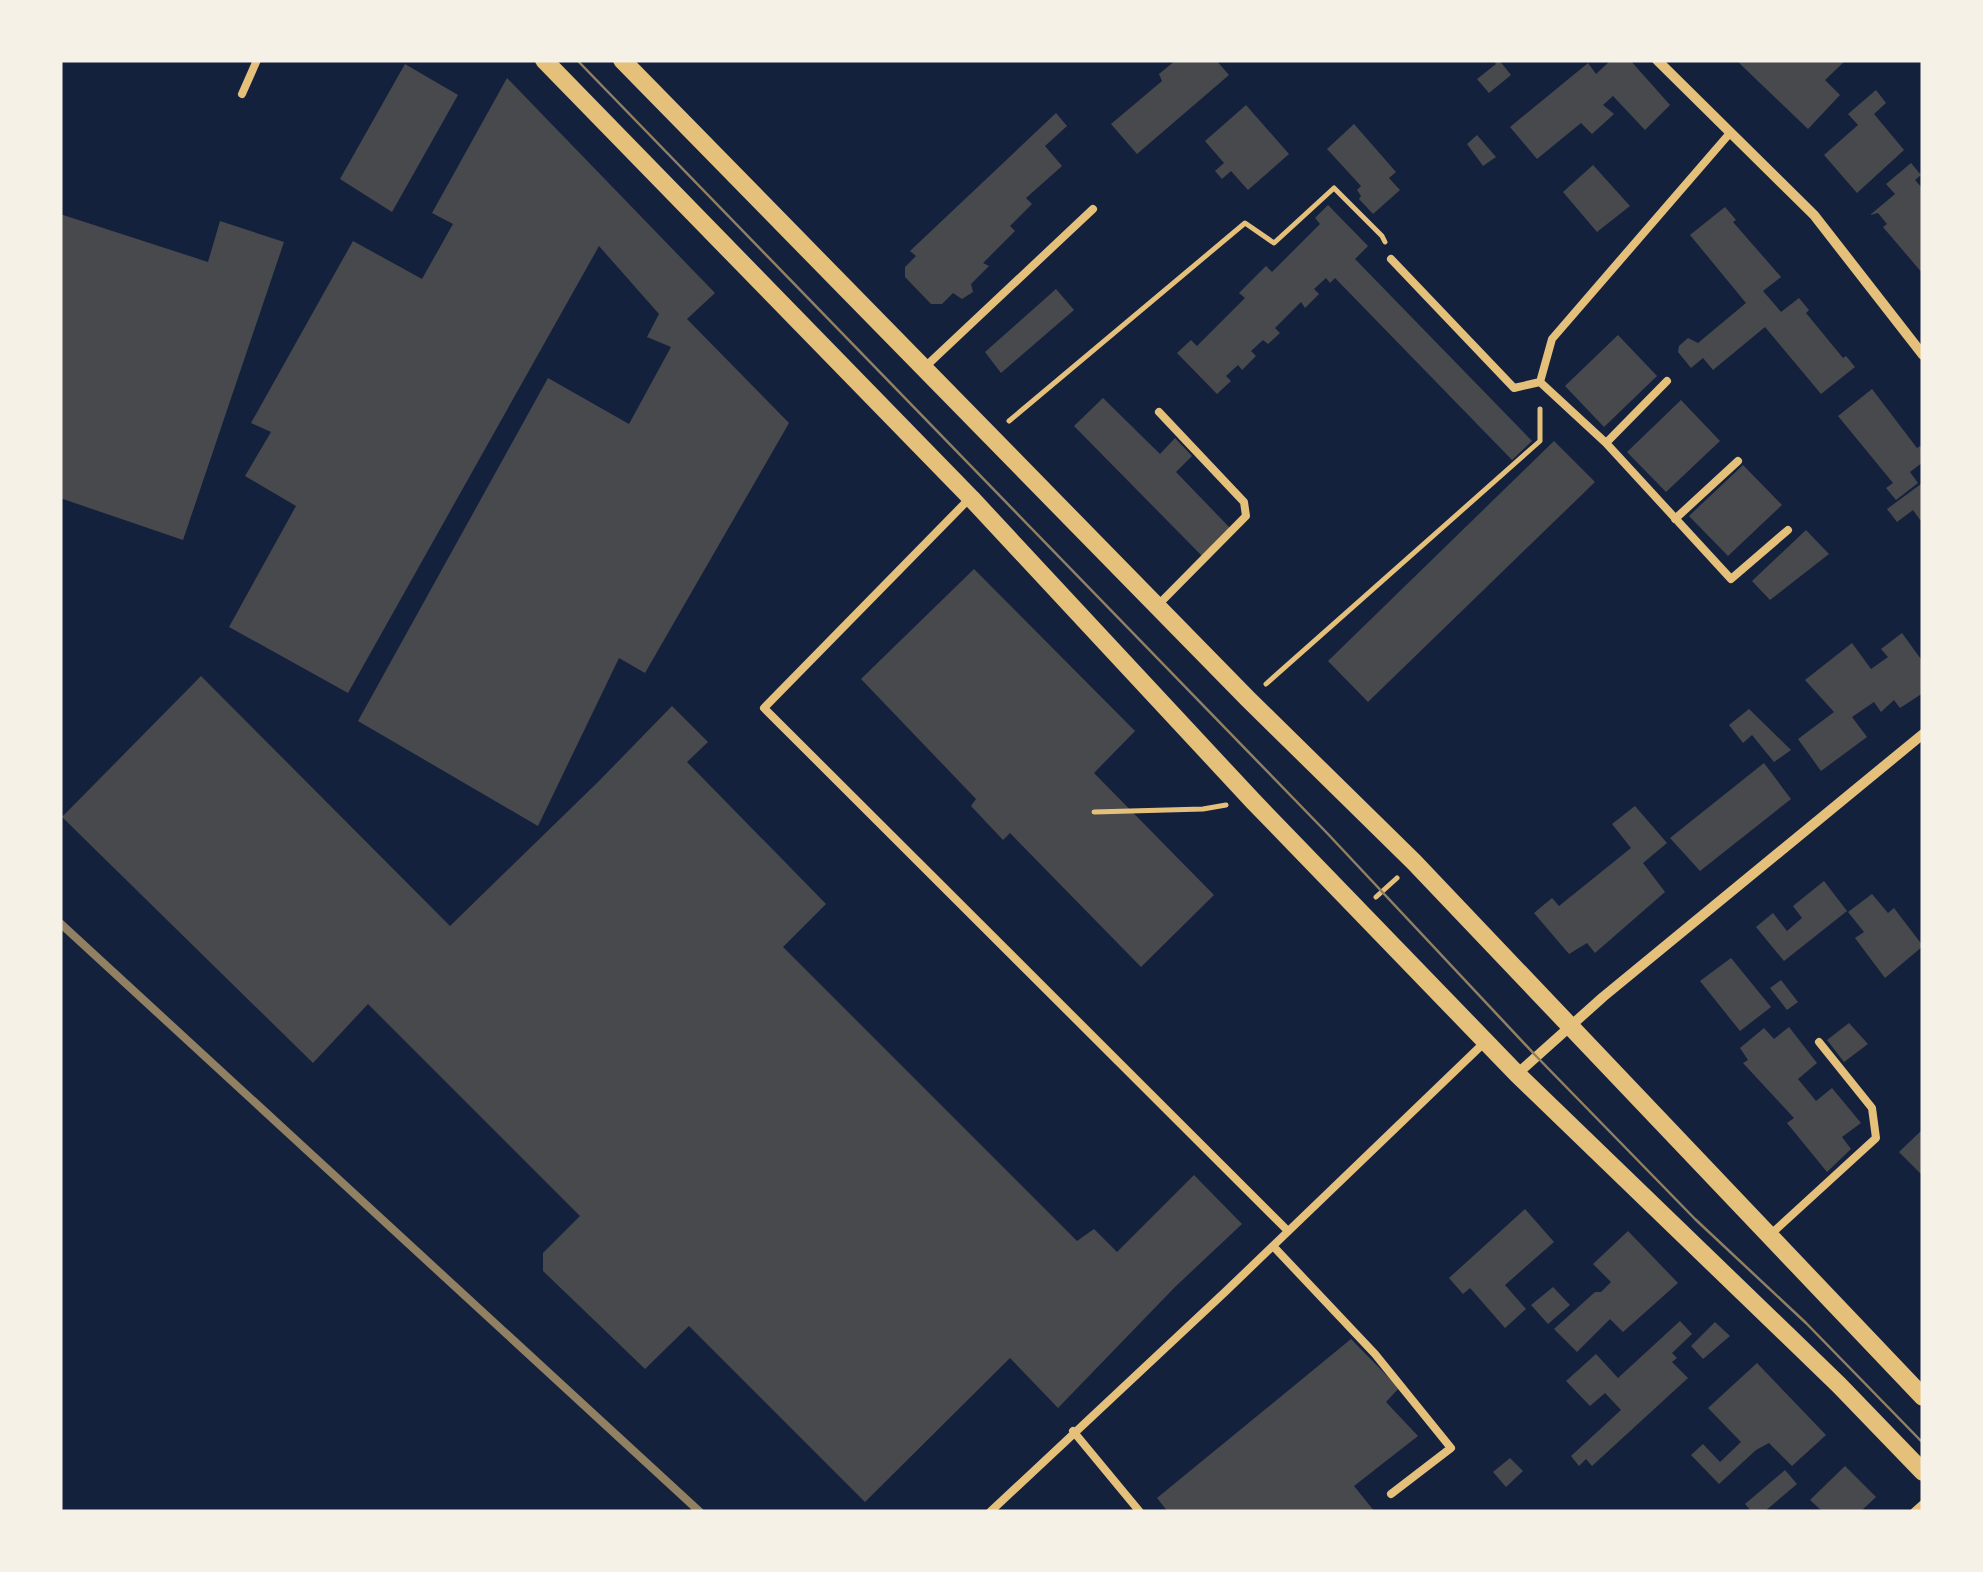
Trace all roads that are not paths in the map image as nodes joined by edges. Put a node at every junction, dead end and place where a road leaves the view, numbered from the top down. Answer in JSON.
{"nodes":[{"id":1,"x":256,"y":60,"type":"edge"},
{"id":2,"x":544,"y":60,"type":"edge"},
{"id":3,"x":622,"y":60,"type":"edge"},
{"id":4,"x":1657,"y":60,"type":"edge"},
{"id":5,"x":242,"y":94,"type":"dead end"},
{"id":6,"x":1730,"y":133,"type":"junction"},
{"id":7,"x":1094,"y":210,"type":"dead end"},
{"id":8,"x":1392,"y":259,"type":"road end"},
{"id":9,"x":1923,"y":356,"type":"edge"},
{"id":10,"x":924,"y":368,"type":"junction"},
{"id":11,"x":1540,"y":382,"type":"junction"},
{"id":12,"x":1668,"y":382,"type":"dead end"},
{"id":13,"x":1159,"y":412,"type":"dead end"},
{"id":14,"x":1606,"y":443,"type":"junction"},
{"id":15,"x":1738,"y":461,"type":"dead end"},
{"id":16,"x":971,"y":498,"type":"junction"},
{"id":17,"x":1675,"y":519,"type":"junction"},
{"id":18,"x":1788,"y":530,"type":"dead end"},
{"id":19,"x":1158,"y":606,"type":"junction"},
{"id":20,"x":1923,"y":734,"type":"edge"},
{"id":21,"x":1570,"y":1026,"type":"junction"},
{"id":22,"x":1486,"y":1041,"type":"junction"},
{"id":23,"x":1819,"y":1042,"type":"dead end"},
{"id":24,"x":1517,"y":1074,"type":"junction"},
{"id":25,"x":1288,"y":1231,"type":"junction"},
{"id":26,"x":1770,"y":1235,"type":"junction"},
{"id":27,"x":1274,"y":1246,"type":"junction"},
{"id":28,"x":1923,"y":1397,"type":"edge"},
{"id":29,"x":1074,"y":1431,"type":"junction"},
{"id":30,"x":1923,"y":1472,"type":"edge"},
{"id":31,"x":1392,"y":1494,"type":"dead end"},
{"id":32,"x":1923,"y":1504,"type":"edge"},
{"id":33,"x":990,"y":1512,"type":"edge"},
{"id":34,"x":1140,"y":1512,"type":"edge"},
{"id":35,"x":1914,"y":1512,"type":"edge"}],
"edges":[{"from":1,"to":5,"type":"lane"},
{"from":2,"to":16,"type":"street"},
{"from":3,"to":10,"type":"street"},
{"from":4,"to":6,"type":"street"},
{"from":6,"to":9,"type":"street"},
{"from":6,"to":11,"type":"lane"},
{"from":7,"to":10,"type":"lane"},
{"from":8,"to":11,"type":"lane"},
{"from":10,"to":19,"type":"street"},
{"from":11,"to":14,"type":"lane"},
{"from":12,"to":14,"type":"lane"},
{"from":13,"to":19,"type":"lane"},
{"from":14,"to":17,"type":"lane"},
{"from":15,"to":17,"type":"lane"},
{"from":16,"to":22,"type":"street"},
{"from":16,"to":25,"type":"lane"},
{"from":17,"to":18,"type":"lane"},
{"from":19,"to":21,"type":"street"},
{"from":20,"to":21,"type":"street"},
{"from":21,"to":24,"type":"street"},
{"from":21,"to":26,"type":"street"},
{"from":22,"to":24,"type":"street"},
{"from":22,"to":25,"type":"lane"},
{"from":23,"to":26,"type":"lane"},
{"from":24,"to":30,"type":"street"},
{"from":25,"to":27,"type":"lane"},
{"from":26,"to":28,"type":"street"},
{"from":27,"to":29,"type":"lane"},
{"from":27,"to":31,"type":"lane"},
{"from":29,"to":33,"type":"lane"},
{"from":29,"to":34,"type":"lane"},
{"from":32,"to":35,"type":"lane"}]}
